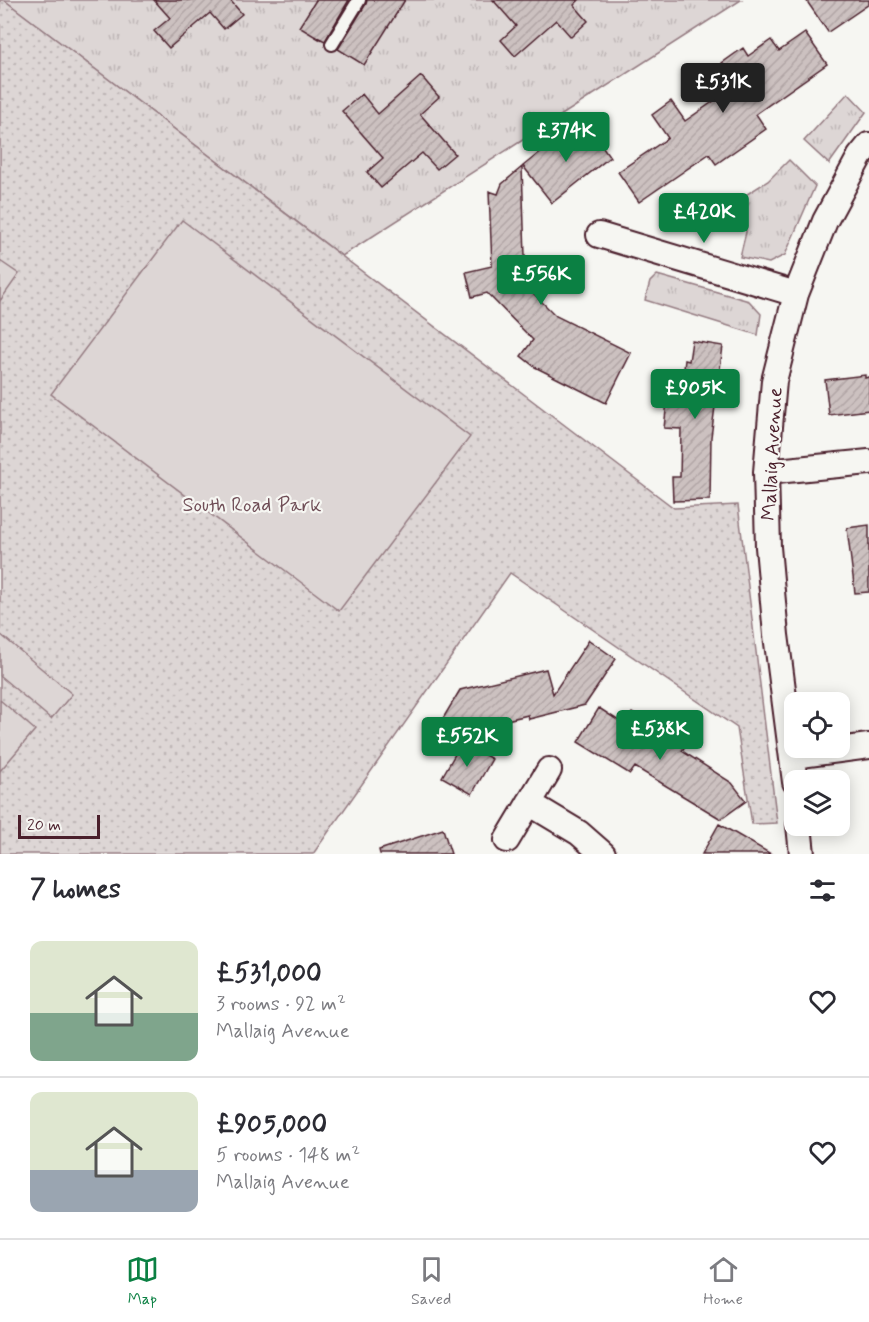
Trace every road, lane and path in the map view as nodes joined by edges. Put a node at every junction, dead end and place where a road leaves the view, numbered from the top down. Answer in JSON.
{"nodes":[{"id":1,"x":359,"y":0,"type":"edge"},
{"id":2,"x":332,"y":44,"type":"dead end"},
{"id":3,"x":869,"y":145,"type":"edge"},
{"id":4,"x":599,"y":235,"type":"dead end"},
{"id":5,"x":796,"y":294,"type":"junction"},
{"id":6,"x":869,"y":462,"type":"edge"},
{"id":7,"x":766,"y":472,"type":"junction"},
{"id":8,"x":784,"y":692,"type":"edge"},
{"id":9,"x":869,"y":746,"type":"edge"},
{"id":10,"x":850,"y":748,"type":"edge"},
{"id":11,"x":549,"y":770,"type":"dead end"},
{"id":12,"x":529,"y":803,"type":"junction"},
{"id":13,"x":800,"y":836,"type":"edge"},
{"id":14,"x":507,"y":840,"type":"dead end"},
{"id":15,"x":603,"y":854,"type":"edge"},
{"id":16,"x":802,"y":854,"type":"edge"}],
"edges":[{"from":1,"to":2,"type":"lane"},
{"from":3,"to":5,"type":"street","name":"Mallaig Avenue"},
{"from":4,"to":5,"type":"street"},
{"from":5,"to":7,"type":"street","name":"Mallaig Avenue"},
{"from":6,"to":7,"type":"street"},
{"from":7,"to":8,"type":"street","name":"Mallaig Avenue"},
{"from":9,"to":10,"type":"street"},
{"from":11,"to":12,"type":"street"},
{"from":12,"to":14,"type":"street"},
{"from":12,"to":15,"type":"street"},
{"from":13,"to":16,"type":"street"}]}
